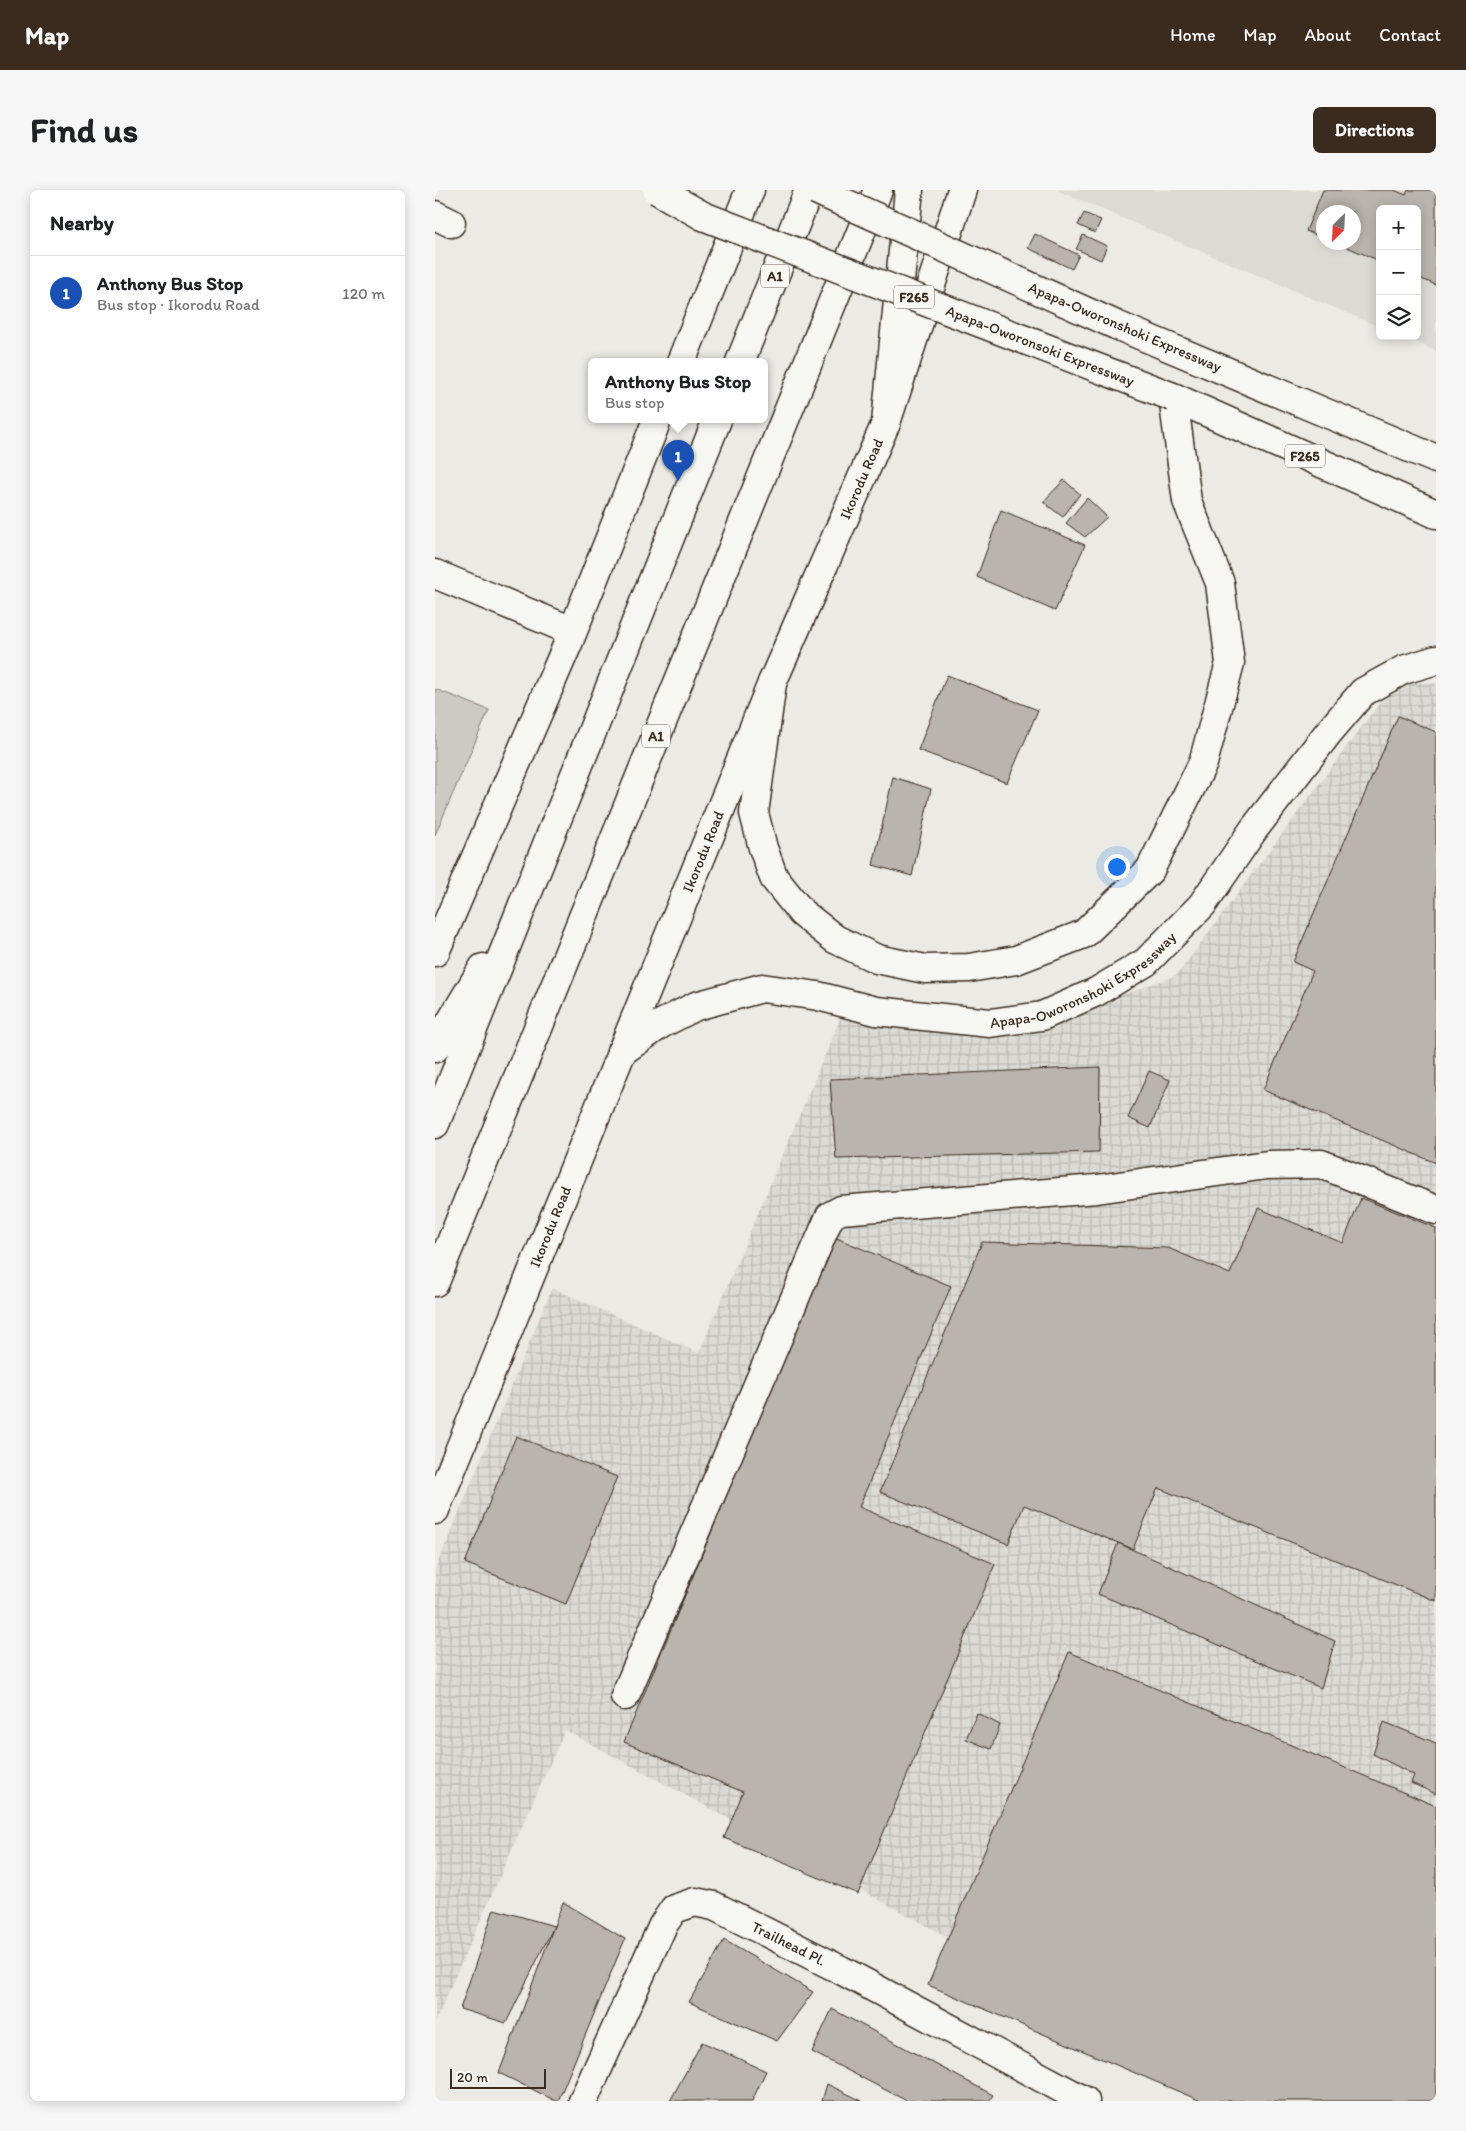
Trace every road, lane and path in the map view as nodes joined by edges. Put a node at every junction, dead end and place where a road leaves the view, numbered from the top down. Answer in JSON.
{"nodes":[{"id":1,"x":657,"y":190,"type":"edge"},
{"id":2,"x":750,"y":190,"type":"edge"},
{"id":3,"x":809,"y":190,"type":"edge"},
{"id":4,"x":816,"y":190,"type":"edge"},
{"id":5,"x":878,"y":190,"type":"edge"},
{"id":6,"x":909,"y":190,"type":"edge"},
{"id":7,"x":962,"y":190,"type":"edge"},
{"id":8,"x":683,"y":358,"type":"edge"},
{"id":9,"x":742,"y":358,"type":"edge"},
{"id":10,"x":1173,"y":398,"type":"junction"},
{"id":11,"x":886,"y":422,"type":"junction"},
{"id":12,"x":656,"y":423,"type":"edge"},
{"id":13,"x":716,"y":423,"type":"edge"},
{"id":14,"x":1436,"y":459,"type":"edge"},
{"id":15,"x":1436,"y":514,"type":"edge"},
{"id":16,"x":435,"y":574,"type":"edge"},
{"id":17,"x":572,"y":632,"type":"junction"},
{"id":18,"x":1436,"y":660,"type":"edge"},
{"id":19,"x":772,"y":683,"type":"junction"},
{"id":20,"x":528,"y":891,"type":"junction"},
{"id":21,"x":435,"y":952,"type":"edge"},
{"id":22,"x":435,"y":1048,"type":"edge"},
{"id":23,"x":621,"y":1052,"type":"junction"},
{"id":24,"x":435,"y":1124,"type":"edge"},
{"id":25,"x":1436,"y":1210,"type":"edge"},
{"id":26,"x":435,"y":1282,"type":"edge"},
{"id":27,"x":435,"y":1510,"type":"edge"},
{"id":28,"x":625,"y":1696,"type":"dead end"},
{"id":29,"x":583,"y":2101,"type":"edge"},
{"id":30,"x":1085,"y":2101,"type":"edge"}],
"edges":[{"from":1,"to":10,"type":"main road","name":"Apapa-Oworonsoki Expressway","number":"F265","bridge":true},
{"from":2,"to":8,"type":"main road"},
{"from":3,"to":9,"type":"main road","number":"A1"},
{"from":4,"to":14,"type":"main road","name":"Apapa-Oworonshoki Expressway","bridge":true},
{"from":5,"to":26,"type":"main road","number":"A1"},
{"from":6,"to":11,"type":"main road"},
{"from":7,"to":11,"type":"main road","name":"Ikorodu Road"},
{"from":10,"to":15,"type":"main road","number":"F265"},
{"from":10,"to":19,"type":"main road"},
{"from":11,"to":19,"type":"main road","name":"Ikorodu Road"},
{"from":12,"to":17,"type":"main road"},
{"from":13,"to":20,"type":"main road"},
{"from":16,"to":17,"type":"main road"},
{"from":17,"to":21,"type":"main road"},
{"from":18,"to":23,"type":"main road","name":"Apapa-Oworonshoki Expressway"},
{"from":19,"to":23,"type":"main road","name":"Ikorodu Road"},
{"from":20,"to":22,"type":"main road"},
{"from":20,"to":24,"type":"main road"},
{"from":23,"to":27,"type":"main road","name":"Ikorodu Road"},
{"from":25,"to":28,"type":"main road"},
{"from":29,"to":30,"type":"main road","name":"Trailhead Pl."}]}
